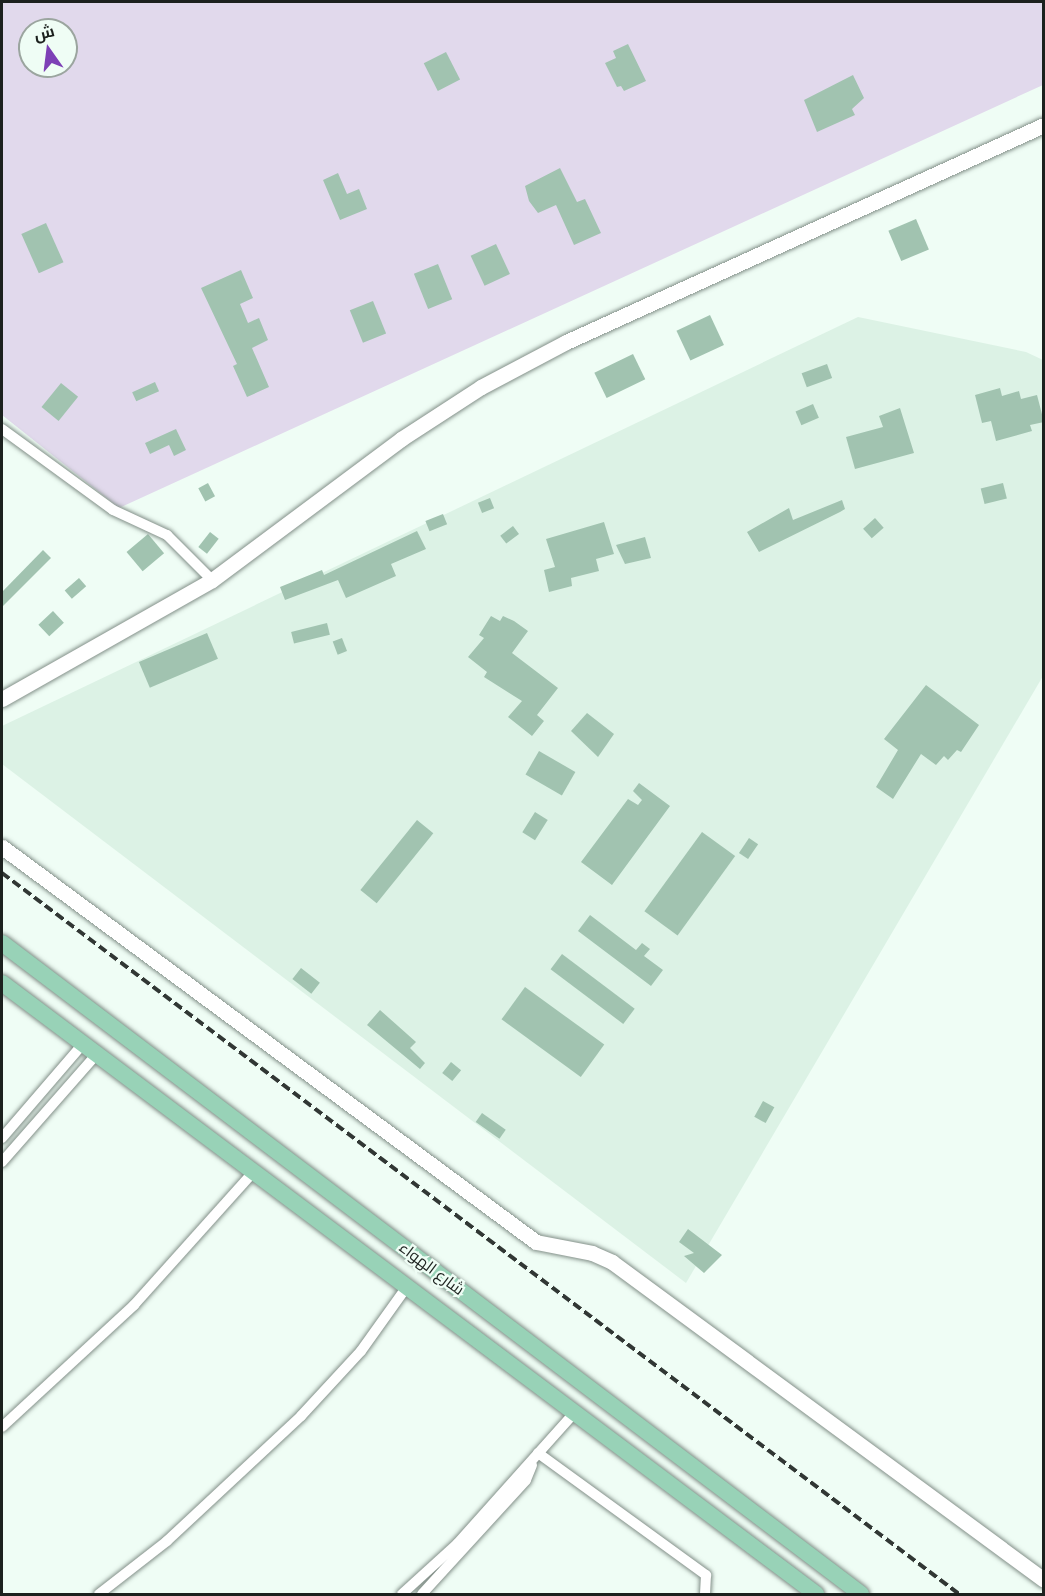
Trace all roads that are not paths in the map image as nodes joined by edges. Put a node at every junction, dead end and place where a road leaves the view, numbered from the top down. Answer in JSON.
{"nodes":[{"id":1,"x":1044,"y":125,"type":"edge"},
{"id":2,"x":2,"y":429,"type":"edge"},
{"id":3,"x":212,"y":580,"type":"junction"},
{"id":4,"x":2,"y":698,"type":"edge"},
{"id":5,"x":2,"y":847,"type":"edge"},
{"id":6,"x":2,"y":943,"type":"edge"},
{"id":7,"x":2,"y":983,"type":"edge"},
{"id":8,"x":82,"y":1045,"type":"junction"},
{"id":9,"x":96,"y":1055,"type":"junction"},
{"id":10,"x":2,"y":1138,"type":"edge"},
{"id":11,"x":2,"y":1162,"type":"edge"},
{"id":12,"x":255,"y":1170,"type":"junction"},
{"id":13,"x":406,"y":1288,"type":"junction"},
{"id":14,"x":574,"y":1413,"type":"junction"},
{"id":15,"x":2,"y":1427,"type":"edge"},
{"id":16,"x":536,"y":1456,"type":"junction"},
{"id":17,"x":1044,"y":1580,"type":"edge"},
{"id":18,"x":99,"y":1594,"type":"edge"},
{"id":19,"x":402,"y":1594,"type":"edge"},
{"id":20,"x":422,"y":1594,"type":"edge"},
{"id":21,"x":705,"y":1594,"type":"edge"},
{"id":22,"x":816,"y":1594,"type":"edge"},
{"id":23,"x":861,"y":1594,"type":"edge"}],
"edges":[{"from":1,"to":3,"type":"street"},
{"from":2,"to":3,"type":"street"},
{"from":3,"to":4,"type":"street"},
{"from":5,"to":17,"type":"street"},
{"from":6,"to":23,"type":"main road","name":"شارع الهواء"},
{"from":7,"to":8,"type":"main road","name":"شارع الهواء"},
{"from":8,"to":9,"type":"main road","name":"شارع الهواء"},
{"from":8,"to":10,"type":"street"},
{"from":9,"to":11,"type":"street"},
{"from":9,"to":12,"type":"main road","name":"شارع الهواء"},
{"from":12,"to":13,"type":"main road","name":"شارع الهواء"},
{"from":12,"to":15,"type":"street"},
{"from":13,"to":14,"type":"main road","name":"شارع الهواء"},
{"from":13,"to":18,"type":"street"},
{"from":14,"to":16,"type":"street"},
{"from":14,"to":22,"type":"main road","name":"شارع الهواء"},
{"from":16,"to":19,"type":"street"},
{"from":16,"to":20,"type":"street"},
{"from":16,"to":21,"type":"street"}]}
